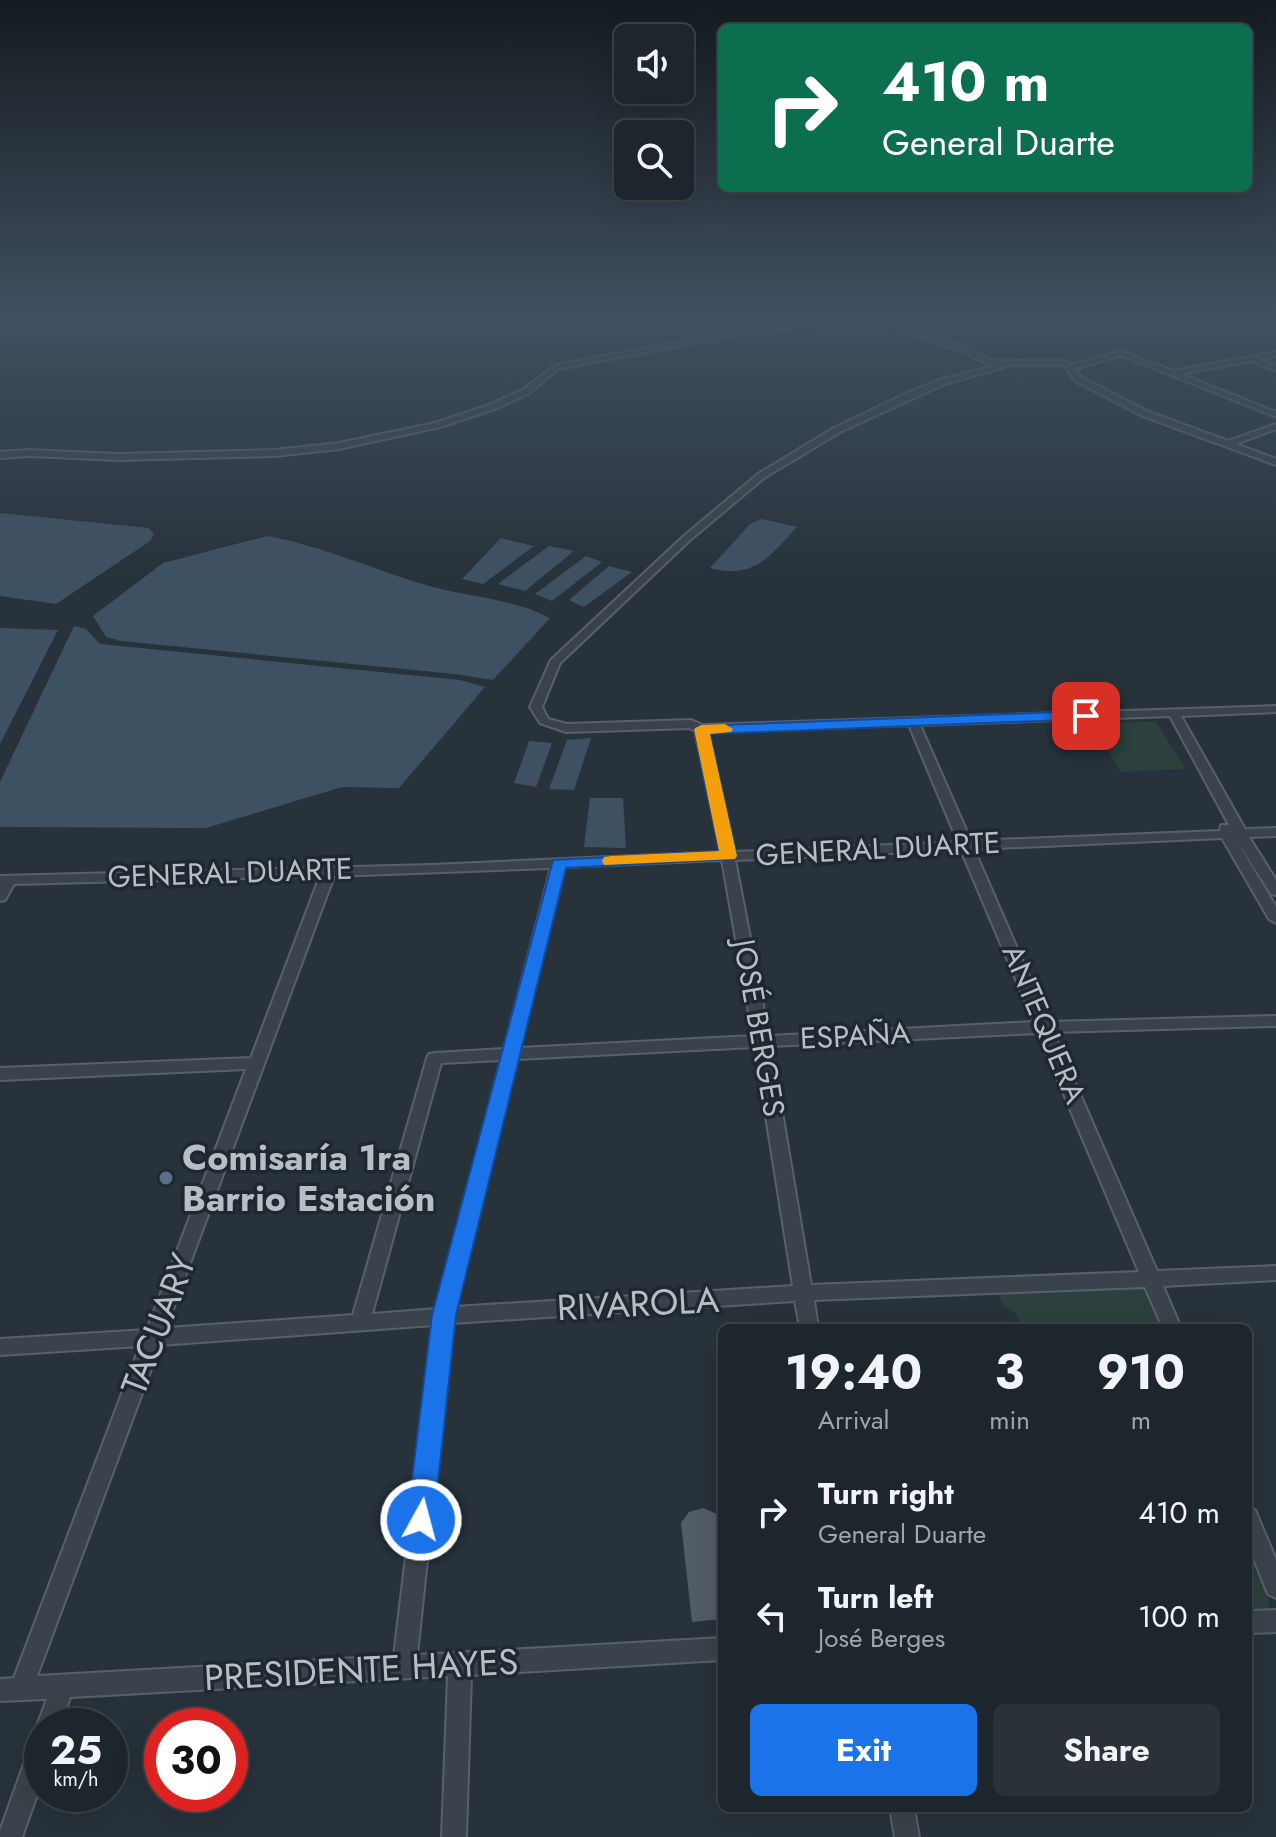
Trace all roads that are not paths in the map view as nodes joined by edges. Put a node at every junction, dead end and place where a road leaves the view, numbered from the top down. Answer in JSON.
{"nodes":[{"id":1,"x":499,"y":404,"type":"edge"},
{"id":2,"x":892,"y":404,"type":"edge"},
{"id":3,"x":1125,"y":404,"type":"edge"},
{"id":4,"x":1249,"y":404,"type":"edge"},
{"id":5,"x":1276,"y":415,"type":"edge"},
{"id":6,"x":1276,"y":426,"type":"edge"},
{"id":7,"x":1227,"y":445,"type":"junction"},
{"id":8,"x":0,"y":455,"type":"edge"},
{"id":9,"x":1276,"y":462,"type":"edge"},
{"id":10,"x":1276,"y":709,"type":"edge"},
{"id":11,"x":1174,"y":713,"type":"junction"},
{"id":12,"x":913,"y":722,"type":"junction"},
{"id":13,"x":701,"y":729,"type":"junction"},
{"id":14,"x":1276,"y":832,"type":"edge"},
{"id":15,"x":1233,"y":834,"type":"junction"},
{"id":16,"x":967,"y":845,"type":"junction"},
{"id":17,"x":728,"y":856,"type":"junction"},
{"id":18,"x":559,"y":863,"type":"junction"},
{"id":19,"x":329,"y":870,"type":"junction"},
{"id":20,"x":4,"y":880,"type":"edge"},
{"id":21,"x":1276,"y":891,"type":"edge"},
{"id":22,"x":0,"y":897,"type":"edge"},
{"id":23,"x":1276,"y":919,"type":"edge"},
{"id":24,"x":1276,"y":1021,"type":"edge"},
{"id":25,"x":1045,"y":1027,"type":"junction"},
{"id":26,"x":762,"y":1041,"type":"junction"},
{"id":27,"x":512,"y":1053,"type":"junction"},
{"id":28,"x":257,"y":1063,"type":"junction"},
{"id":29,"x":0,"y":1074,"type":"edge"},
{"id":30,"x":1276,"y":1273,"type":"edge"},
{"id":31,"x":1153,"y":1280,"type":"junction"},
{"id":32,"x":801,"y":1293,"type":"junction"},
{"id":33,"x":444,"y":1315,"type":"junction"},
{"id":34,"x":360,"y":1322,"type":"junction"},
{"id":35,"x":808,"y":1324,"type":"edge"},
{"id":36,"x":1170,"y":1324,"type":"edge"},
{"id":37,"x":153,"y":1338,"type":"junction"},
{"id":38,"x":0,"y":1347,"type":"edge"},
{"id":39,"x":1252,"y":1527,"type":"edge"},
{"id":40,"x":1276,"y":1587,"type":"edge"},
{"id":41,"x":1276,"y":1621,"type":"edge"},
{"id":42,"x":1252,"y":1622,"type":"edge"},
{"id":43,"x":718,"y":1649,"type":"edge"},
{"id":44,"x":460,"y":1664,"type":"junction"},
{"id":45,"x":404,"y":1667,"type":"junction"},
{"id":46,"x":63,"y":1686,"type":"junction"},
{"id":47,"x":11,"y":1689,"type":"edge"},
{"id":48,"x":55,"y":1708,"type":"edge"},
{"id":49,"x":24,"y":1798,"type":"edge"},
{"id":50,"x":903,"y":1812,"type":"edge"},
{"id":51,"x":10,"y":1837,"type":"edge"},
{"id":52,"x":454,"y":1837,"type":"edge"},
{"id":53,"x":907,"y":1837,"type":"edge"}],
"edges":[{"from":1,"to":8,"type":"street"},
{"from":2,"to":13,"type":"street"},
{"from":3,"to":7,"type":"street"},
{"from":4,"to":5,"type":"street"},
{"from":6,"to":7,"type":"street"},
{"from":7,"to":9,"type":"street"},
{"from":10,"to":11,"type":"street"},
{"from":11,"to":12,"type":"street"},
{"from":11,"to":15,"type":"street"},
{"from":12,"to":13,"type":"street"},
{"from":12,"to":16,"type":"street","name":"ANTEQUERA"},
{"from":13,"to":17,"type":"street","name":"JOSÉ BERGES"},
{"from":14,"to":15,"type":"street","name":"GENERAL DUARTE"},
{"from":15,"to":16,"type":"street","name":"GENERAL DUARTE"},
{"from":15,"to":21,"type":"street"},
{"from":15,"to":23,"type":"street"},
{"from":16,"to":17,"type":"street","name":"GENERAL DUARTE"},
{"from":16,"to":25,"type":"street","name":"ANTEQUERA"},
{"from":17,"to":18,"type":"street","name":"GENERAL DUARTE"},
{"from":17,"to":26,"type":"street","name":"JOSÉ BERGES"},
{"from":18,"to":19,"type":"street","name":"GENERAL DUARTE"},
{"from":18,"to":27,"type":"street"},
{"from":19,"to":20,"type":"street","name":"GENERAL DUARTE"},
{"from":19,"to":28,"type":"street","name":"TACUARY"},
{"from":20,"to":22,"type":"street"},
{"from":24,"to":25,"type":"street","name":"ESPAÑA"},
{"from":25,"to":26,"type":"street","name":"ESPAÑA"},
{"from":25,"to":31,"type":"street","name":"ANTEQUERA"},
{"from":26,"to":27,"type":"street","name":"ESPAÑA"},
{"from":26,"to":32,"type":"street","name":"JOSÉ BERGES"},
{"from":27,"to":33,"type":"street"},
{"from":27,"to":34,"type":"street","name":"ESPAÑA"},
{"from":28,"to":29,"type":"street"},
{"from":28,"to":37,"type":"street","name":"TACUARY"},
{"from":30,"to":31,"type":"street","name":"RIVAROLA"},
{"from":31,"to":32,"type":"street","name":"RIVAROLA"},
{"from":31,"to":36,"type":"street","name":"ANTEQUERA"},
{"from":32,"to":33,"type":"street","name":"RIVAROLA"},
{"from":32,"to":35,"type":"street","name":"JOSÉ BERGES"},
{"from":33,"to":34,"type":"street","name":"RIVAROLA"},
{"from":33,"to":45,"type":"street"},
{"from":34,"to":37,"type":"street","name":"RIVAROLA"},
{"from":37,"to":38,"type":"street","name":"RIVAROLA"},
{"from":37,"to":47,"type":"street","name":"TACUARY"},
{"from":39,"to":40,"type":"street"},
{"from":41,"to":42,"type":"street"},
{"from":43,"to":44,"type":"street","name":"PRESIDENTE HAYES"},
{"from":44,"to":45,"type":"street","name":"PRESIDENTE HAYES"},
{"from":44,"to":52,"type":"street"},
{"from":45,"to":46,"type":"street","name":"PRESIDENTE HAYES"},
{"from":46,"to":47,"type":"street","name":"PRESIDENTE HAYES"},
{"from":46,"to":48,"type":"street"},
{"from":49,"to":51,"type":"street"},
{"from":50,"to":53,"type":"street"}]}
